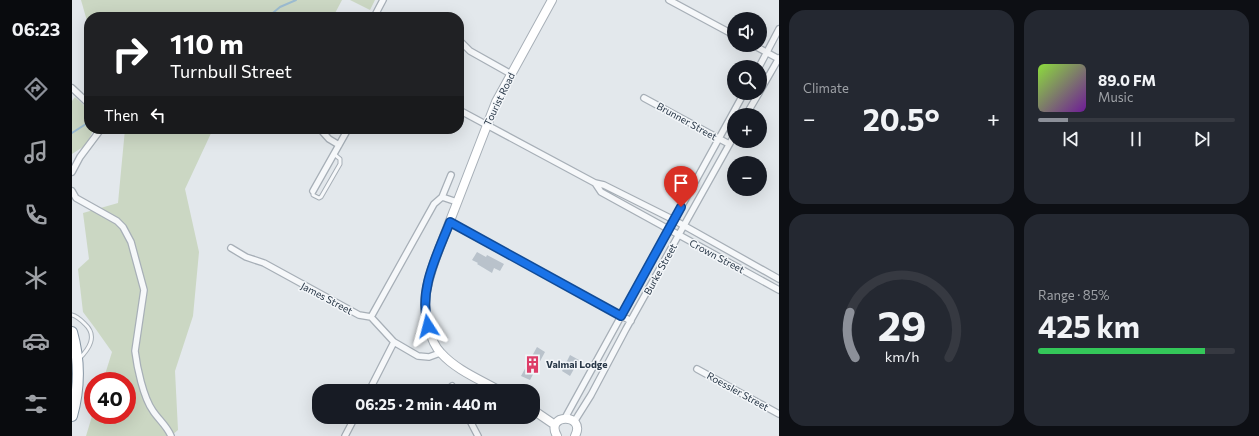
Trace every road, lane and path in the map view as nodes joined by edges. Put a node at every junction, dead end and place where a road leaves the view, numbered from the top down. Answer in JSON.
{"nodes":[{"id":1,"x":383,"y":0,"type":"edge"},
{"id":2,"x":552,"y":0,"type":"edge"},
{"id":3,"x":669,"y":0,"type":"edge"},
{"id":4,"x":377,"y":12,"type":"edge"},
{"id":5,"x":779,"y":30,"type":"edge"},
{"id":6,"x":727,"y":31,"type":"edge"},
{"id":7,"x":464,"y":45,"type":"edge"},
{"id":8,"x":767,"y":53,"type":"junction"},
{"id":9,"x":779,"y":59,"type":"edge"},
{"id":10,"x":762,"y":60,"type":"edge"},
{"id":11,"x":511,"y":74,"type":"junction"},
{"id":12,"x":767,"y":80,"type":"edge"},
{"id":13,"x":72,"y":88,"type":"edge"},
{"id":14,"x":644,"y":98,"type":"dead end"},
{"id":15,"x":84,"y":99,"type":"edge"},
{"id":16,"x":740,"y":100,"type":"edge"},
{"id":17,"x":464,"y":113,"type":"edge"},
{"id":18,"x":486,"y":124,"type":"junction"},
{"id":19,"x":97,"y":134,"type":"edge"},
{"id":20,"x":324,"y":134,"type":"edge"},
{"id":21,"x":345,"y":134,"type":"edge"},
{"id":22,"x":718,"y":138,"type":"junction"},
{"id":23,"x":727,"y":143,"type":"edge"},
{"id":24,"x":338,"y":145,"type":"junction"},
{"id":25,"x":727,"y":148,"type":"edge"},
{"id":26,"x":334,"y":154,"type":"junction"},
{"id":27,"x":72,"y":172,"type":"edge"},
{"id":28,"x":451,"y":175,"type":"dead end"},
{"id":29,"x":595,"y":184,"type":"junction"},
{"id":30,"x":72,"y":191,"type":"edge"},
{"id":31,"x":313,"y":191,"type":"joint"},
{"id":32,"x":442,"y":197,"type":"junction"},
{"id":33,"x":457,"y":202,"type":"junction"},
{"id":34,"x":674,"y":220,"type":"junction"},
{"id":35,"x":450,"y":222,"type":"junction"},
{"id":36,"x":684,"y":226,"type":"junction"},
{"id":37,"x":668,"y":230,"type":"junction"},
{"id":38,"x":678,"y":235,"type":"junction"},
{"id":39,"x":231,"y":248,"type":"dead end"},
{"id":40,"x":779,"y":279,"type":"edge"},
{"id":41,"x":779,"y":290,"type":"edge"},
{"id":42,"x":72,"y":315,"type":"edge"},
{"id":43,"x":621,"y":316,"type":"junction"},
{"id":44,"x":371,"y":317,"type":"junction"},
{"id":45,"x":631,"y":321,"type":"junction"},
{"id":46,"x":72,"y":332,"type":"edge"},
{"id":47,"x":394,"y":342,"type":"junction"},
{"id":48,"x":440,"y":353,"type":"junction"},
{"id":49,"x":78,"y":361,"type":"junction"},
{"id":50,"x":697,"y":369,"type":"dead end"},
{"id":51,"x":373,"y":384,"type":"edge"},
{"id":52,"x":487,"y":384,"type":"edge"},
{"id":53,"x":540,"y":414,"type":"edge"},
{"id":54,"x":779,"y":414,"type":"edge"},
{"id":55,"x":72,"y":416,"type":"edge"},
{"id":56,"x":565,"y":418,"type":"junction"},
{"id":57,"x":574,"y":422,"type":"junction"},
{"id":58,"x":351,"y":424,"type":"edge"},
{"id":59,"x":472,"y":424,"type":"edge"},
{"id":60,"x":555,"y":424,"type":"junction"},
{"id":61,"x":578,"y":435,"type":"edge"},
{"id":62,"x":171,"y":436,"type":"edge"},
{"id":63,"x":345,"y":436,"type":"edge"},
{"id":64,"x":478,"y":436,"type":"edge"},
{"id":65,"x":557,"y":436,"type":"edge"}],
"edges":[{"from":1,"to":4,"type":"street"},
{"from":2,"to":11,"type":"street","name":"Tourist Road"},
{"from":3,"to":6,"type":"street"},
{"from":5,"to":8,"type":"street"},
{"from":7,"to":11,"type":"street"},
{"from":8,"to":9,"type":"street"},
{"from":8,"to":10,"type":"street"},
{"from":9,"to":12,"type":"street"},
{"from":11,"to":18,"type":"street","name":"Tourist Road"},
{"from":13,"to":15,"type":"street"},
{"from":14,"to":22,"type":"street","name":"Brunner Street"},
{"from":16,"to":22,"type":"street","name":"Burke Street"},
{"from":17,"to":18,"type":"street","name":"Crown Street"},
{"from":18,"to":29,"type":"street","name":"Crown Street"},
{"from":18,"to":33,"type":"street","name":"Tourist Road"},
{"from":19,"to":27,"type":"street"},
{"from":20,"to":24,"type":"street"},
{"from":21,"to":24,"type":"street"},
{"from":22,"to":23,"type":"street","name":"Brunner Street"},
{"from":22,"to":34,"type":"street","name":"Burke Street"},
{"from":24,"to":26,"type":"street"},
{"from":25,"to":36,"type":"street","name":"Burke Street"},
{"from":26,"to":31,"type":"street"},
{"from":26,"to":31,"type":"lane"},
{"from":28,"to":32,"type":"street"},
{"from":29,"to":34,"type":"street","name":"Crown Street"},
{"from":29,"to":37,"type":"street","name":"Crown Street"},
{"from":30,"to":62,"type":"street"},
{"from":32,"to":33,"type":"street"},
{"from":32,"to":44,"type":"street"},
{"from":33,"to":35,"type":"street","name":"Tourist Road"},
{"from":34,"to":36,"type":"street","name":"Crown Street"},
{"from":34,"to":37,"type":"street","name":"Burke Street"},
{"from":35,"to":43,"type":"street"},
{"from":35,"to":48,"type":"street","name":"Tourist Road"},
{"from":36,"to":38,"type":"street","name":"Burke Street"},
{"from":36,"to":40,"type":"street","name":"Crown Street"},
{"from":37,"to":38,"type":"street","name":"Crown Street"},
{"from":37,"to":43,"type":"street","name":"Burke Street"},
{"from":38,"to":41,"type":"street","name":"Crown Street"},
{"from":38,"to":45,"type":"street","name":"Burke Street"},
{"from":39,"to":44,"type":"street","name":"James Street"},
{"from":42,"to":49,"type":"lane"},
{"from":43,"to":45,"type":"street"},
{"from":43,"to":56,"type":"street","name":"Burke Street"},
{"from":44,"to":47,"type":"street","name":"James Street"},
{"from":45,"to":57,"type":"street","name":"Burke Street"},
{"from":46,"to":49,"type":"highway"},
{"from":47,"to":48,"type":"street","name":"James Street"},
{"from":47,"to":51,"type":"street"},
{"from":48,"to":52,"type":"street"},
{"from":49,"to":55,"type":"highway"},
{"from":50,"to":54,"type":"street","name":"Roessler Street"},
{"from":53,"to":60,"type":"street"},
{"from":56,"to":57,"type":"street"},
{"from":56,"to":60,"type":"street"},
{"from":57,"to":61,"type":"street"},
{"from":58,"to":63,"type":"street"},
{"from":59,"to":64,"type":"street"},
{"from":60,"to":65,"type":"street"}]}
